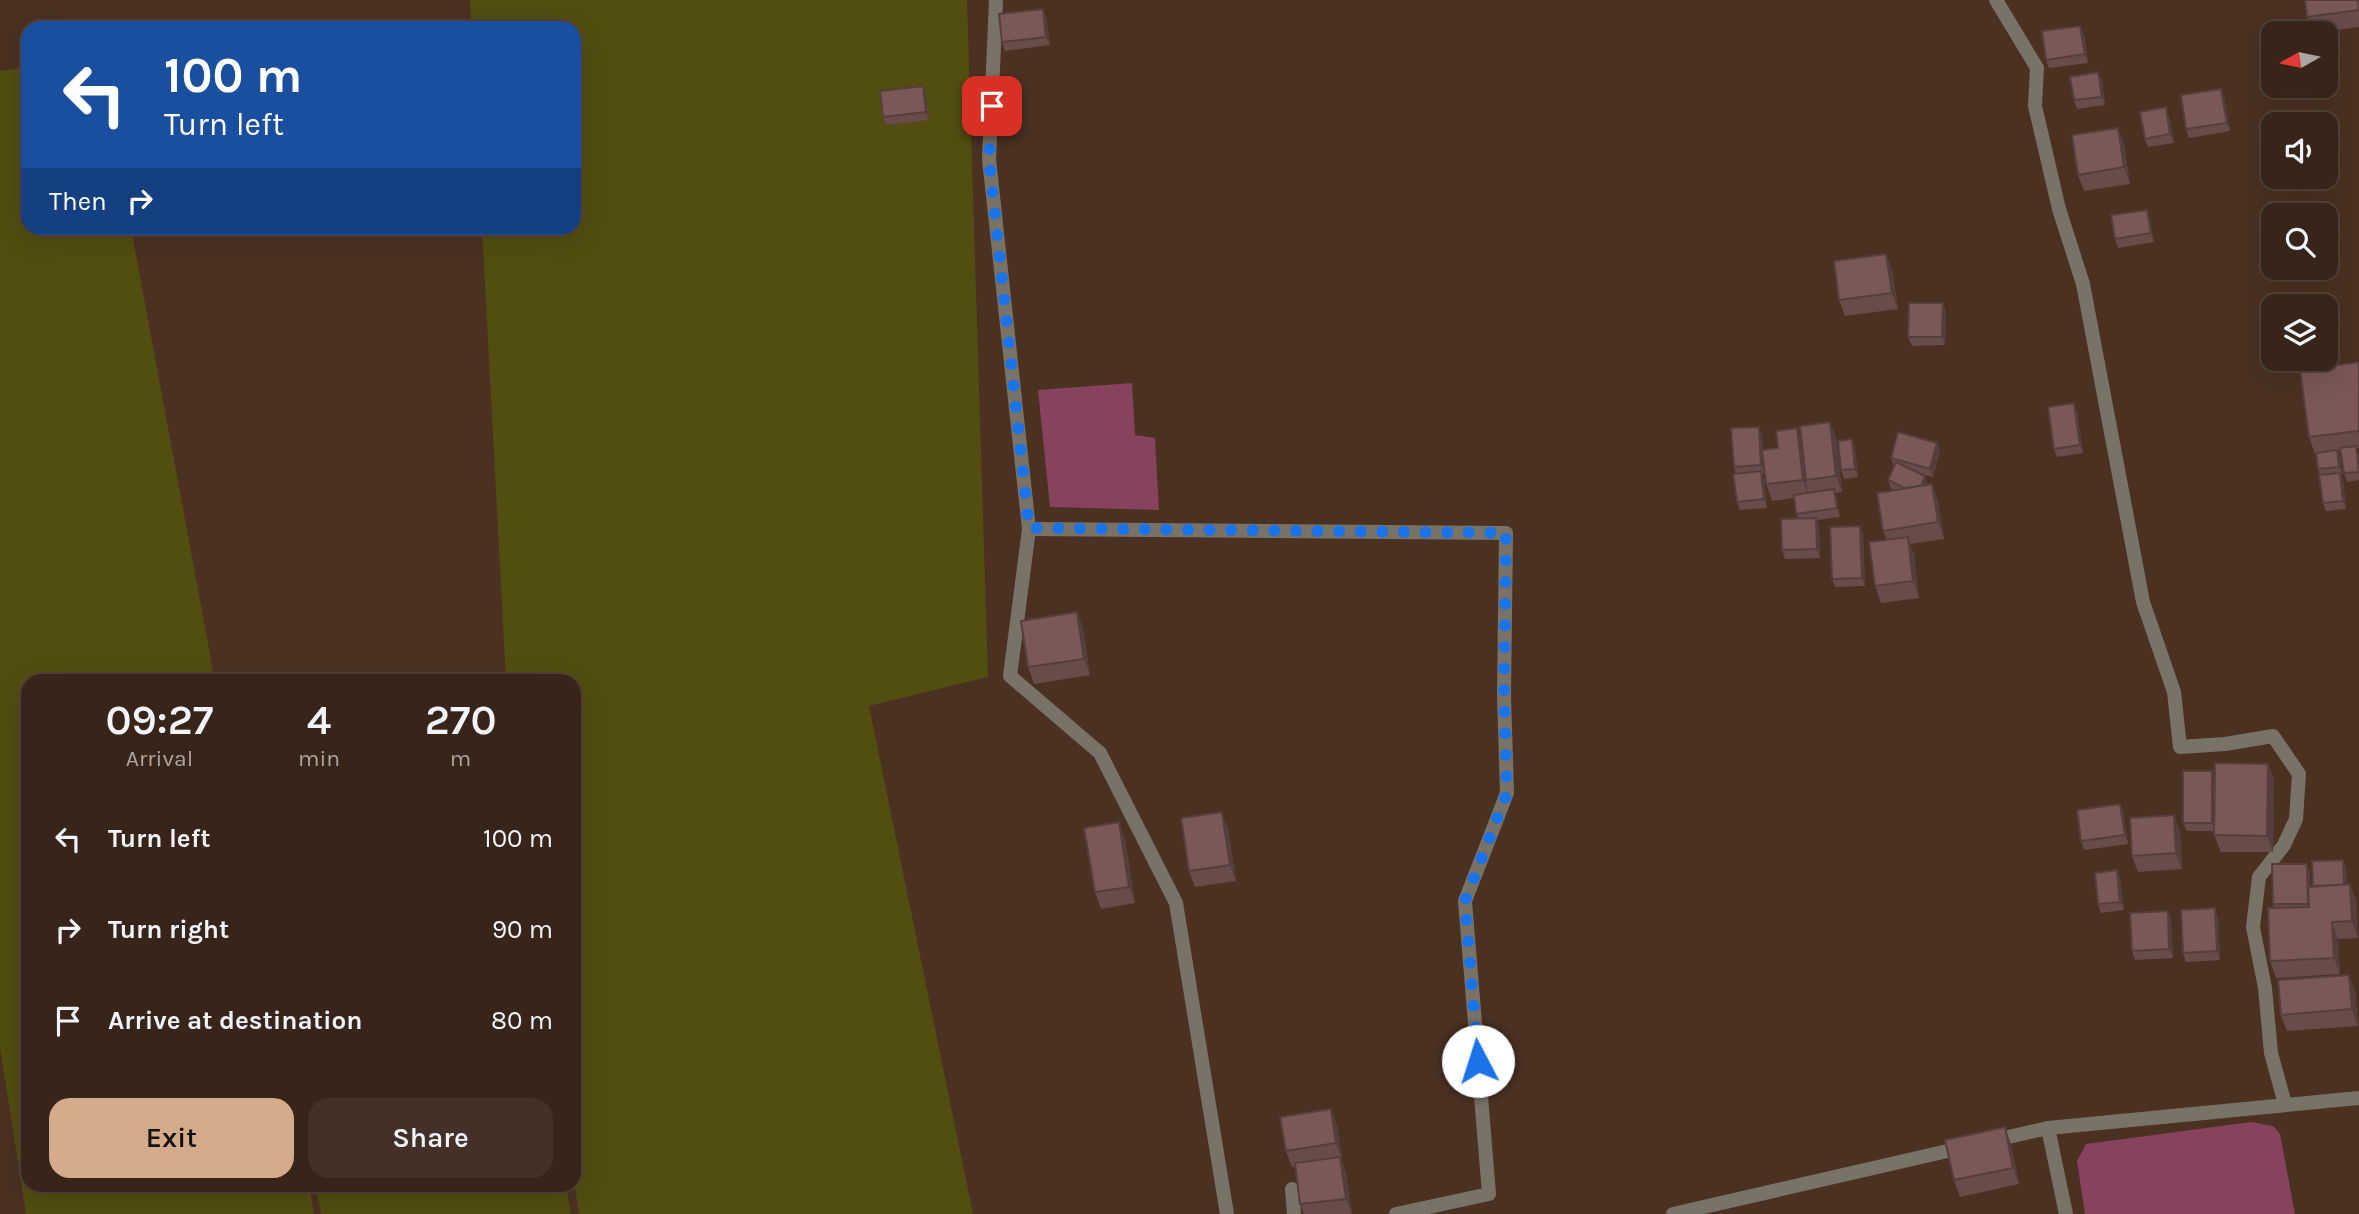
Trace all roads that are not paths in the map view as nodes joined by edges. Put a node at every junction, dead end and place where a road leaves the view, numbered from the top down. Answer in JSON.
{"nodes":[{"id":1,"x":996,"y":0,"type":"edge"},
{"id":2,"x":1996,"y":0,"type":"edge"},
{"id":3,"x":1029,"y":528,"type":"junction"},
{"id":4,"x":2359,"y":1098,"type":"edge"},
{"id":5,"x":2285,"y":1104,"type":"junction"},
{"id":6,"x":2048,"y":1128,"type":"junction"},
{"id":7,"x":1292,"y":1189,"type":"dead end"},
{"id":8,"x":1227,"y":1214,"type":"edge"},
{"id":9,"x":1294,"y":1214,"type":"edge"},
{"id":10,"x":1396,"y":1214,"type":"edge"},
{"id":11,"x":1673,"y":1214,"type":"edge"},
{"id":12,"x":2066,"y":1214,"type":"edge"}],
"edges":[{"from":1,"to":3,"type":"street"},
{"from":2,"to":5,"type":"street"},
{"from":3,"to":8,"type":"street"},
{"from":3,"to":10,"type":"street"},
{"from":4,"to":5,"type":"street"},
{"from":5,"to":6,"type":"street"},
{"from":6,"to":11,"type":"street"},
{"from":6,"to":12,"type":"street"},
{"from":7,"to":9,"type":"street"}]}
